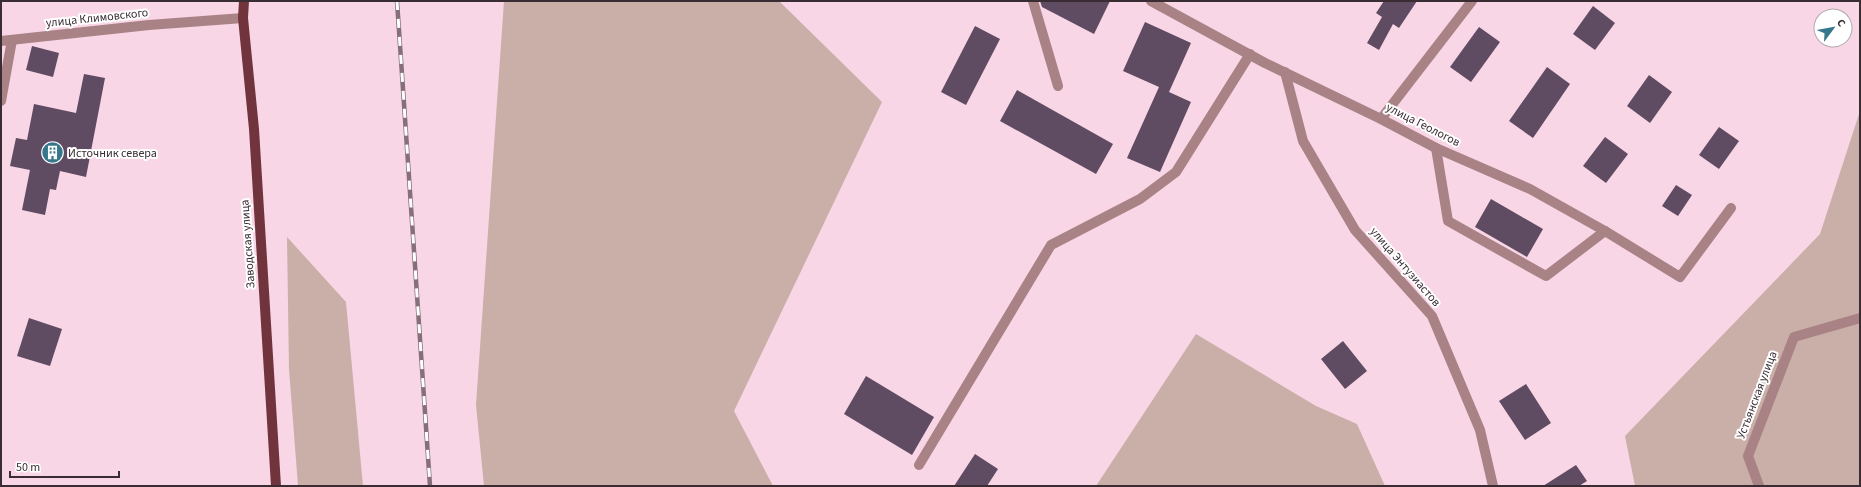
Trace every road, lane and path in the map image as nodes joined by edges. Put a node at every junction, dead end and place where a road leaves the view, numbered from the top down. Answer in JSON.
{"nodes":[{"id":1,"x":244,"y":1,"type":"edge"},
{"id":2,"x":1033,"y":1,"type":"edge"},
{"id":3,"x":1151,"y":1,"type":"edge"},
{"id":4,"x":1472,"y":1,"type":"edge"},
{"id":5,"x":243,"y":18,"type":"junction"},
{"id":6,"x":12,"y":40,"type":"junction"},
{"id":7,"x":1,"y":42,"type":"edge"},
{"id":8,"x":1250,"y":54,"type":"junction"},
{"id":9,"x":1285,"y":72,"type":"junction"},
{"id":10,"x":1058,"y":86,"type":"dead end"},
{"id":11,"x":1,"y":101,"type":"edge"},
{"id":12,"x":1381,"y":119,"type":"junction"},
{"id":13,"x":1436,"y":148,"type":"junction"},
{"id":14,"x":1731,"y":208,"type":"dead end"},
{"id":15,"x":1604,"y":231,"type":"junction"},
{"id":16,"x":1860,"y":318,"type":"edge"},
{"id":17,"x":919,"y":465,"type":"dead end"},
{"id":18,"x":276,"y":486,"type":"edge"},
{"id":19,"x":1493,"y":486,"type":"edge"},
{"id":20,"x":1759,"y":486,"type":"edge"}],
"edges":[{"from":1,"to":5,"type":"main road","name":"Заводская улица"},
{"from":2,"to":10,"type":"street"},
{"from":3,"to":8,"type":"street","name":"улица Геологов"},
{"from":4,"to":12,"type":"street"},
{"from":5,"to":6,"type":"street","name":"улица Климовского"},
{"from":5,"to":18,"type":"main road","name":"Заводская улица"},
{"from":6,"to":7,"type":"street","name":"улица Климовского"},
{"from":6,"to":11,"type":"street"},
{"from":8,"to":9,"type":"street","name":"улица Геологов"},
{"from":8,"to":17,"type":"street"},
{"from":9,"to":12,"type":"street","name":"улица Геологов"},
{"from":9,"to":19,"type":"street","name":"улица Энтузиастов"},
{"from":12,"to":13,"type":"street","name":"улица Геологов"},
{"from":13,"to":15,"type":"street","name":"улица Геологов"},
{"from":13,"to":15,"type":"street"},
{"from":14,"to":15,"type":"street","name":"улица Геологов"},
{"from":16,"to":20,"type":"street","name":"Устьянская улица"}]}
